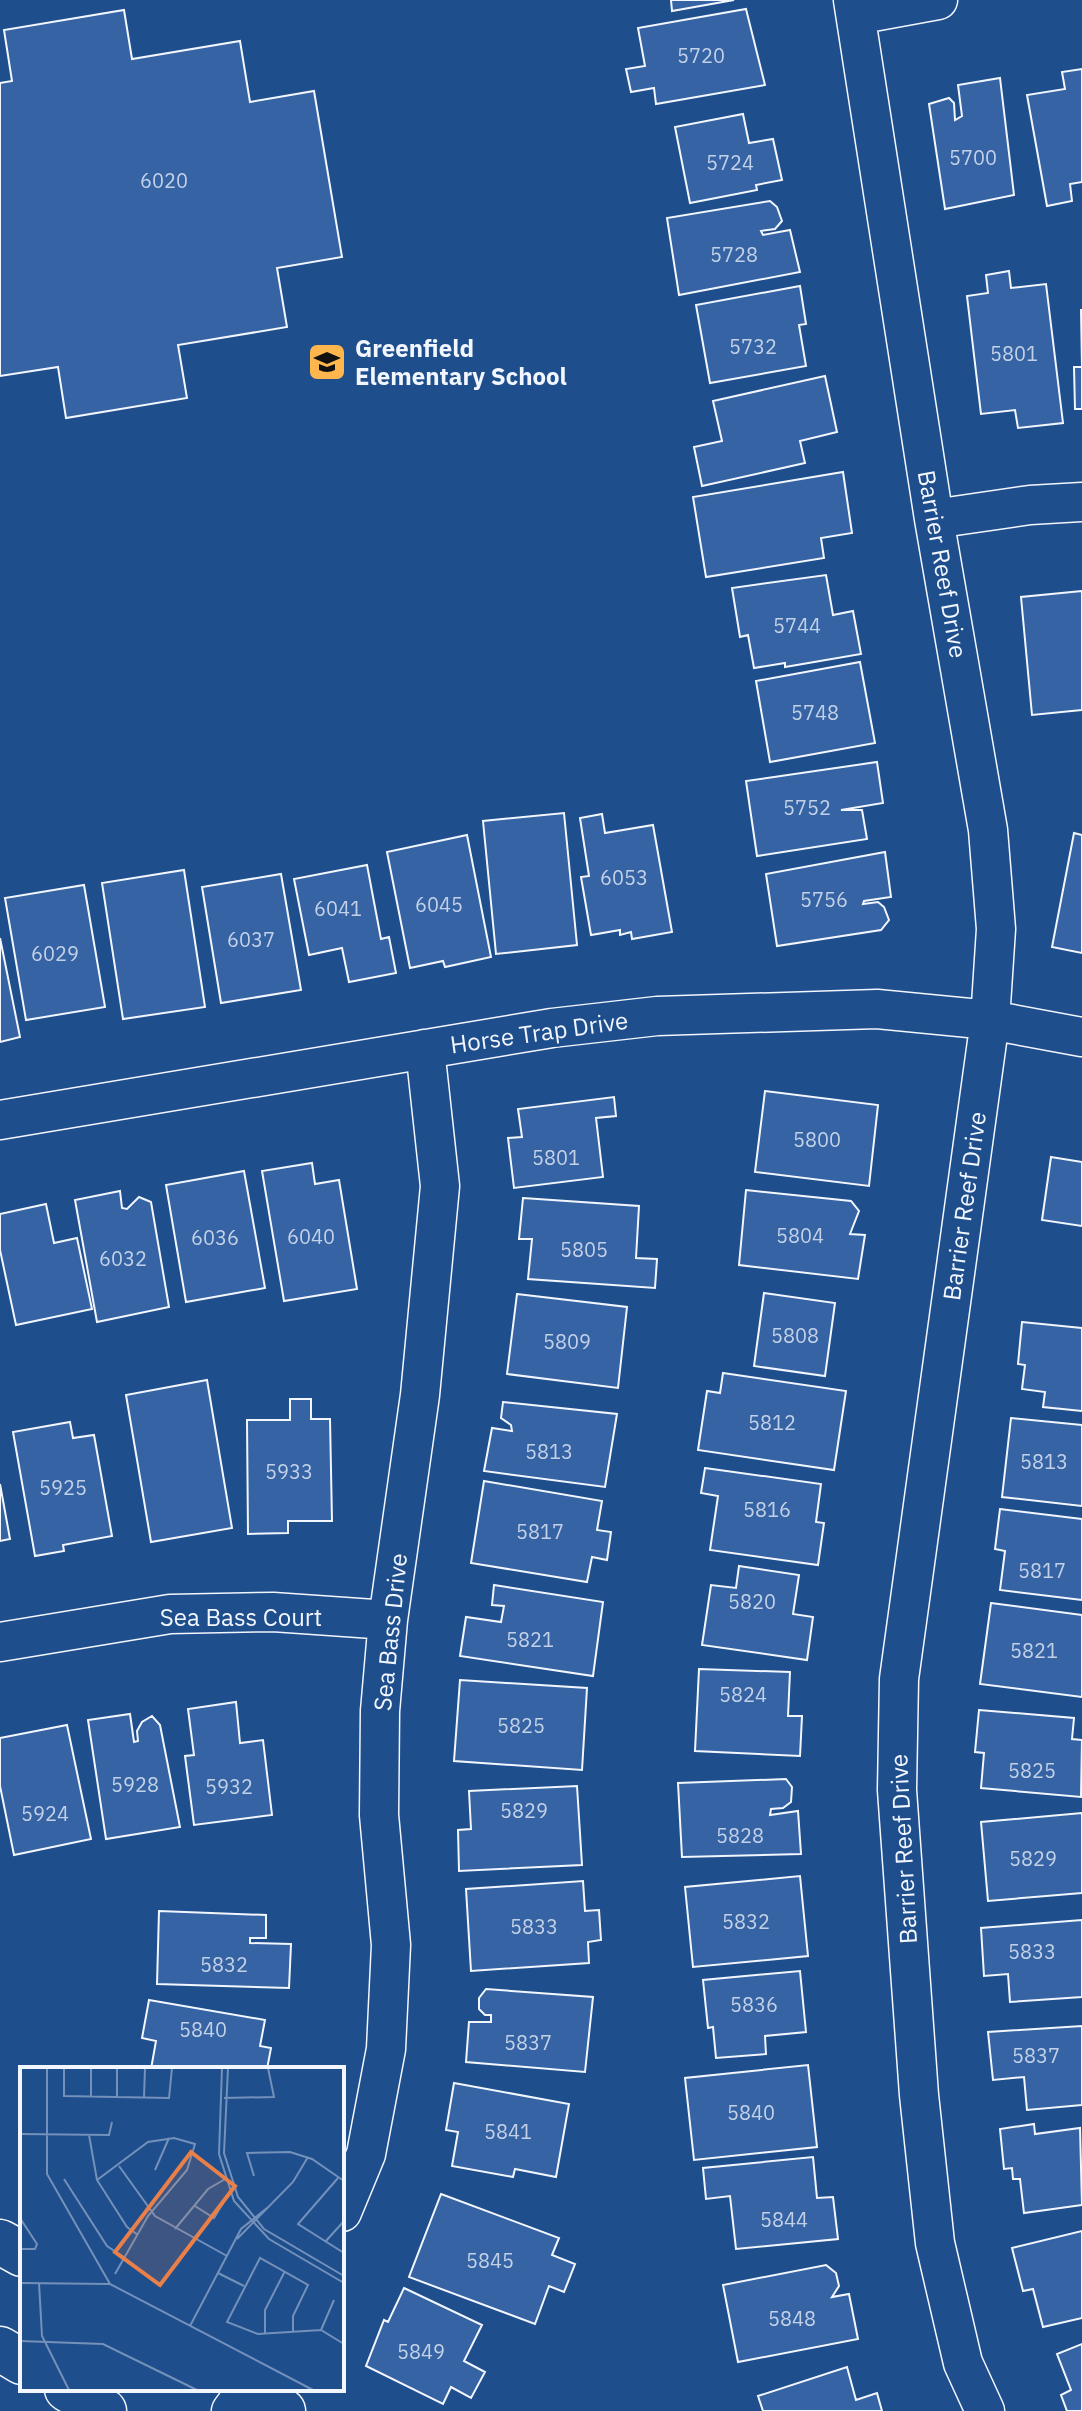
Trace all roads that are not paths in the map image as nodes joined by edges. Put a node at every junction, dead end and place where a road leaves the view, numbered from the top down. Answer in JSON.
{"nodes":[{"id":1,"x":938,"y":0,"type":"edge"},
{"id":2,"x":855,"y":8,"type":"edge"},
{"id":3,"x":1082,"y":502,"type":"edge"},
{"id":4,"x":934,"y":519,"type":"junction"},
{"id":5,"x":990,"y":1020,"type":"junction"},
{"id":6,"x":1082,"y":1037,"type":"edge"},
{"id":7,"x":425,"y":1049,"type":"junction"},
{"id":8,"x":0,"y":1120,"type":"edge"},
{"id":9,"x":388,"y":1620,"type":"junction"},
{"id":10,"x":0,"y":1642,"type":"edge"},
{"id":11,"x":344,"y":2207,"type":"edge"},
{"id":12,"x":0,"y":2242,"type":"edge"},
{"id":13,"x":20,"y":2253,"type":"edge"},
{"id":14,"x":0,"y":2349,"type":"edge"},
{"id":15,"x":20,"y":2361,"type":"edge"},
{"id":16,"x":70,"y":2391,"type":"edge"},
{"id":17,"x":246,"y":2391,"type":"edge"},
{"id":18,"x":256,"y":2391,"type":"edge"},
{"id":19,"x":104,"y":2411,"type":"edge"},
{"id":20,"x":231,"y":2411,"type":"edge"},
{"id":21,"x":283,"y":2411,"type":"edge"},
{"id":22,"x":985,"y":2411,"type":"edge"}],
"edges":[{"from":1,"to":2,"type":"street"},
{"from":2,"to":4,"type":"street","name":"Barrier Reef Drive"},
{"from":3,"to":4,"type":"street"},
{"from":4,"to":5,"type":"street","name":"Barrier Reef Drive"},
{"from":5,"to":6,"type":"street","name":"Horse Trap Drive"},
{"from":5,"to":7,"type":"street","name":"Horse Trap Drive"},
{"from":5,"to":22,"type":"street","name":"Barrier Reef Drive"},
{"from":7,"to":8,"type":"street","name":"Horse Trap Drive"},
{"from":7,"to":9,"type":"street","name":"Sea Bass Drive"},
{"from":9,"to":10,"type":"street","name":"Sea Bass Court"},
{"from":9,"to":11,"type":"street","name":"Sea Bass Drive"},
{"from":12,"to":13,"type":"main road"},
{"from":14,"to":15,"type":"main road"},
{"from":16,"to":19,"type":"main road"},
{"from":17,"to":20,"type":"street"},
{"from":18,"to":21,"type":"main road"}]}
